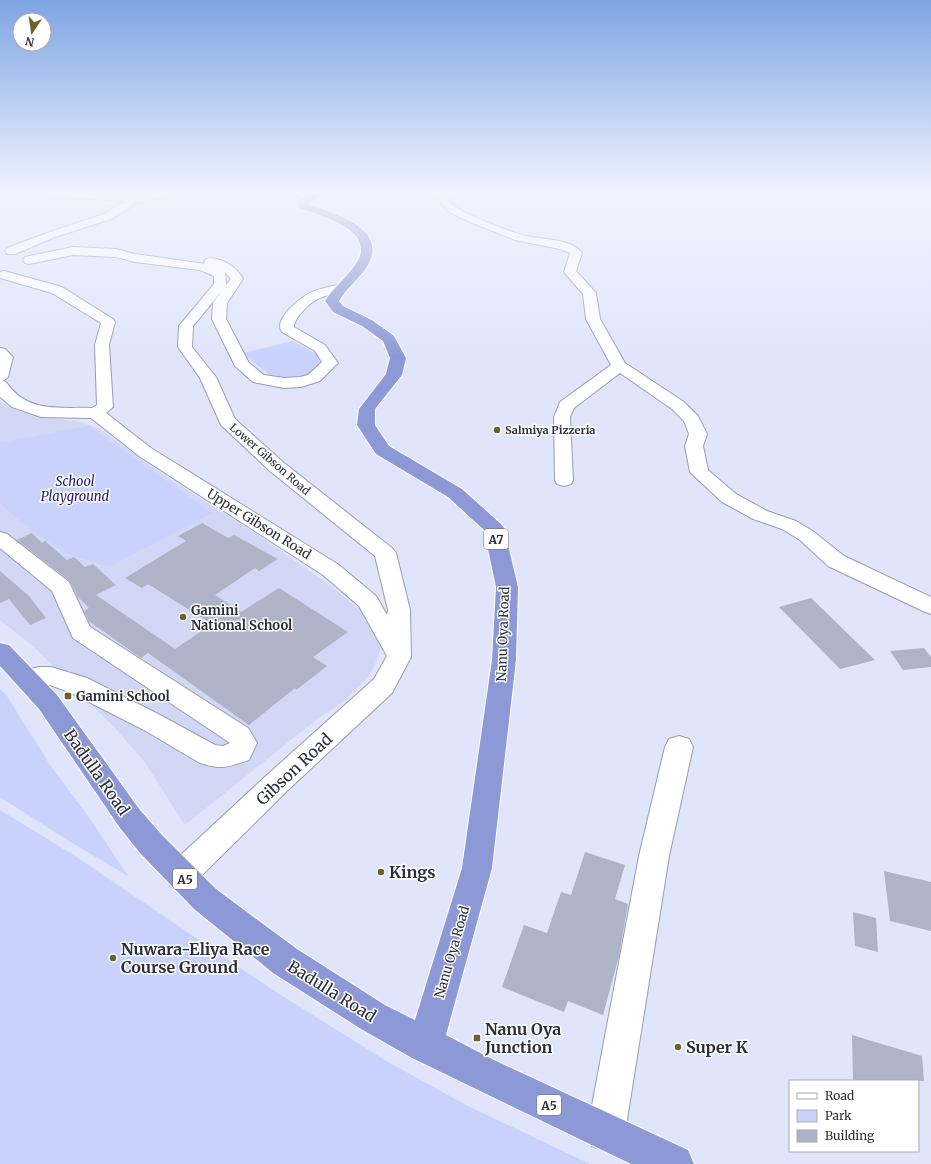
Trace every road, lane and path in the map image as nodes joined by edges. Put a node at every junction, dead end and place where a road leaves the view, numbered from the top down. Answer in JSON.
{"nodes":[{"id":1,"x":368,"y":247,"type":"edge"},
{"id":2,"x":567,"y":247,"type":"edge"},
{"id":3,"x":6,"y":250,"type":"edge"},
{"id":4,"x":116,"y":253,"type":"junction"},
{"id":5,"x":30,"y":260,"type":"junction"},
{"id":6,"x":2,"y":276,"type":"edge"},
{"id":7,"x":338,"y":289,"type":"junction"},
{"id":8,"x":0,"y":352,"type":"edge"},
{"id":9,"x":619,"y":366,"type":"junction"},
{"id":10,"x":0,"y":377,"type":"edge"},
{"id":11,"x":0,"y":385,"type":"edge"},
{"id":12,"x":95,"y":413,"type":"junction"},
{"id":13,"x":564,"y":480,"type":"dead end"},
{"id":14,"x":0,"y":538,"type":"edge"},
{"id":15,"x":931,"y":606,"type":"edge"},
{"id":16,"x":0,"y":651,"type":"edge"},
{"id":17,"x":399,"y":657,"type":"junction"},
{"id":18,"x":26,"y":678,"type":"junction"},
{"id":19,"x":679,"y":747,"type":"dead end"},
{"id":20,"x":181,"y":875,"type":"junction"},
{"id":21,"x":425,"y":1045,"type":"junction"},
{"id":22,"x":606,"y":1132,"type":"junction"},
{"id":23,"x":674,"y":1164,"type":"edge"}],
"edges":[{"from":1,"to":7,"type":"highway"},
{"from":2,"to":9,"type":"street"},
{"from":3,"to":5,"type":"street"},
{"from":4,"to":5,"type":"street","name":"Lower Gibson Road"},
{"from":4,"to":7,"type":"street"},
{"from":4,"to":17,"type":"street","name":"Lower Gibson Road"},
{"from":5,"to":6,"type":"street","name":"Lower Gibson Road"},
{"from":6,"to":12,"type":"street"},
{"from":7,"to":21,"type":"highway","name":"Nanu Oya Road","number":"A7"},
{"from":8,"to":10,"type":"street"},
{"from":9,"to":13,"type":"street"},
{"from":9,"to":15,"type":"street"},
{"from":11,"to":12,"type":"street"},
{"from":12,"to":17,"type":"street","name":"Upper Gibson Road"},
{"from":14,"to":18,"type":"street"},
{"from":16,"to":18,"type":"highway","name":"Badulla Road","number":"A5"},
{"from":17,"to":20,"type":"street","name":"Gibson Road"},
{"from":18,"to":20,"type":"highway","name":"Badulla Road","number":"A5"},
{"from":19,"to":22,"type":"street"},
{"from":20,"to":21,"type":"highway","name":"Badulla Road","number":"A5"},
{"from":21,"to":22,"type":"highway","name":"Badulla Road","number":"A5"},
{"from":22,"to":23,"type":"highway","name":"Badulla Road","number":"A5"}]}
